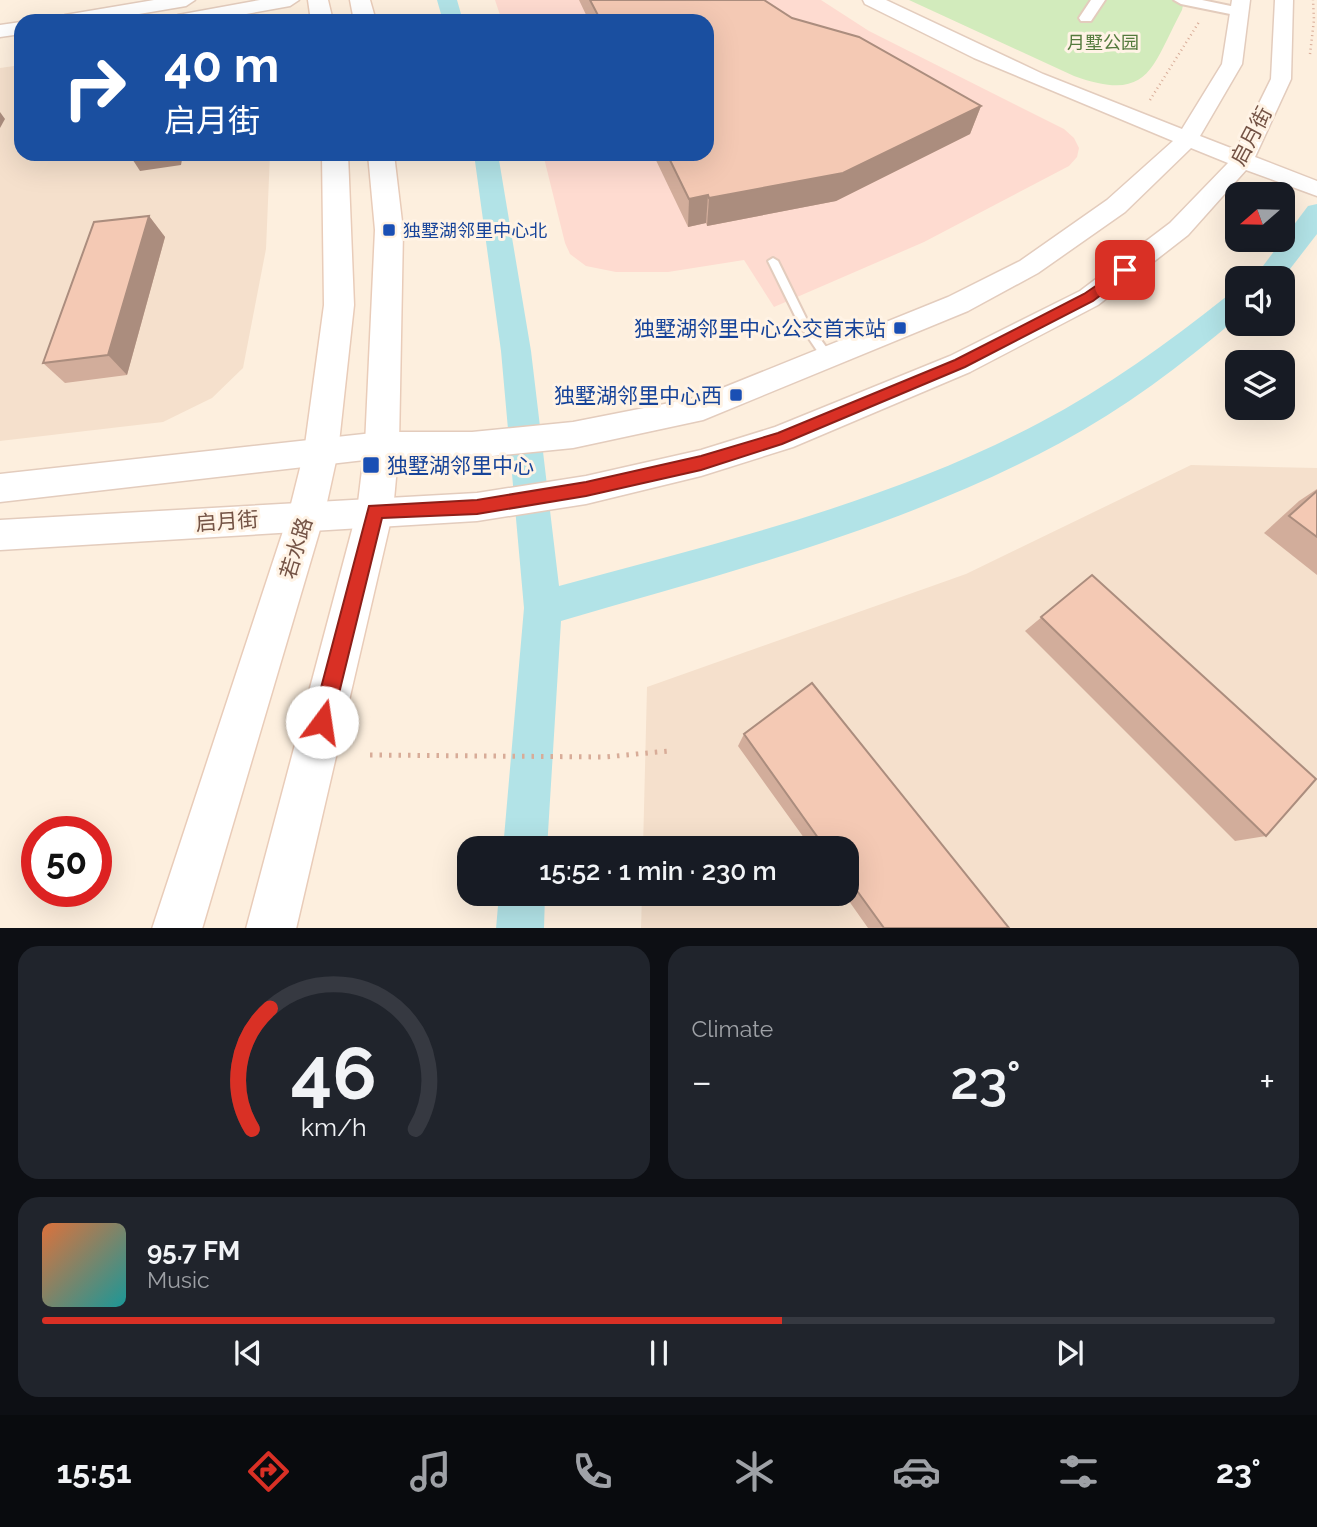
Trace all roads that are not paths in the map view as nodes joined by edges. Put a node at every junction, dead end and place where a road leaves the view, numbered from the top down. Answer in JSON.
{"nodes":[{"id":1,"x":187,"y":0,"type":"edge"},
{"id":2,"x":290,"y":0,"type":"edge"},
{"id":3,"x":872,"y":0,"type":"edge"},
{"id":4,"x":1098,"y":0,"type":"edge"},
{"id":5,"x":1181,"y":0,"type":"edge"},
{"id":6,"x":1284,"y":0,"type":"edge"},
{"id":7,"x":1240,"y":6,"type":"edge"},
{"id":8,"x":106,"y":14,"type":"edge"},
{"id":9,"x":215,"y":14,"type":"edge"},
{"id":10,"x":1086,"y":18,"type":"dead end"},
{"id":11,"x":1187,"y":140,"type":"junction"},
{"id":12,"x":334,"y":161,"type":"edge"},
{"id":13,"x":382,"y":161,"type":"edge"},
{"id":14,"x":1241,"y":162,"type":"junction"},
{"id":15,"x":1314,"y":187,"type":"edge"},
{"id":16,"x":773,"y":261,"type":"dead end"},
{"id":17,"x":828,"y":358,"type":"junction"},
{"id":18,"x":382,"y":445,"type":"junction"},
{"id":19,"x":321,"y":452,"type":"junction"},
{"id":20,"x":0,"y":488,"type":"edge"},
{"id":21,"x":375,"y":511,"type":"junction"},
{"id":22,"x":306,"y":516,"type":"junction"},
{"id":23,"x":0,"y":535,"type":"edge"},
{"id":24,"x":177,"y":928,"type":"edge"},
{"id":25,"x":271,"y":928,"type":"edge"}],
"edges":[{"from":1,"to":8,"type":"street"},
{"from":2,"to":9,"type":"street"},
{"from":3,"to":11,"type":"street"},
{"from":4,"to":10,"type":"street"},
{"from":5,"to":7,"type":"street"},
{"from":6,"to":14,"type":"street","name":"启月街"},
{"from":7,"to":11,"type":"street"},
{"from":11,"to":14,"type":"street"},
{"from":11,"to":17,"type":"street"},
{"from":12,"to":19,"type":"main road","name":"若水路"},
{"from":13,"to":18,"type":"main road"},
{"from":14,"to":15,"type":"street"},
{"from":14,"to":21,"type":"street","name":"启月街"},
{"from":16,"to":17,"type":"lane"},
{"from":17,"to":18,"type":"street"},
{"from":18,"to":19,"type":"street"},
{"from":18,"to":21,"type":"main road"},
{"from":19,"to":20,"type":"street"},
{"from":19,"to":22,"type":"main road","name":"若水路"},
{"from":21,"to":22,"type":"street","name":"启月街"},
{"from":21,"to":25,"type":"main road"},
{"from":22,"to":23,"type":"street","name":"启月街"},
{"from":22,"to":24,"type":"main road","name":"若水路"}]}
